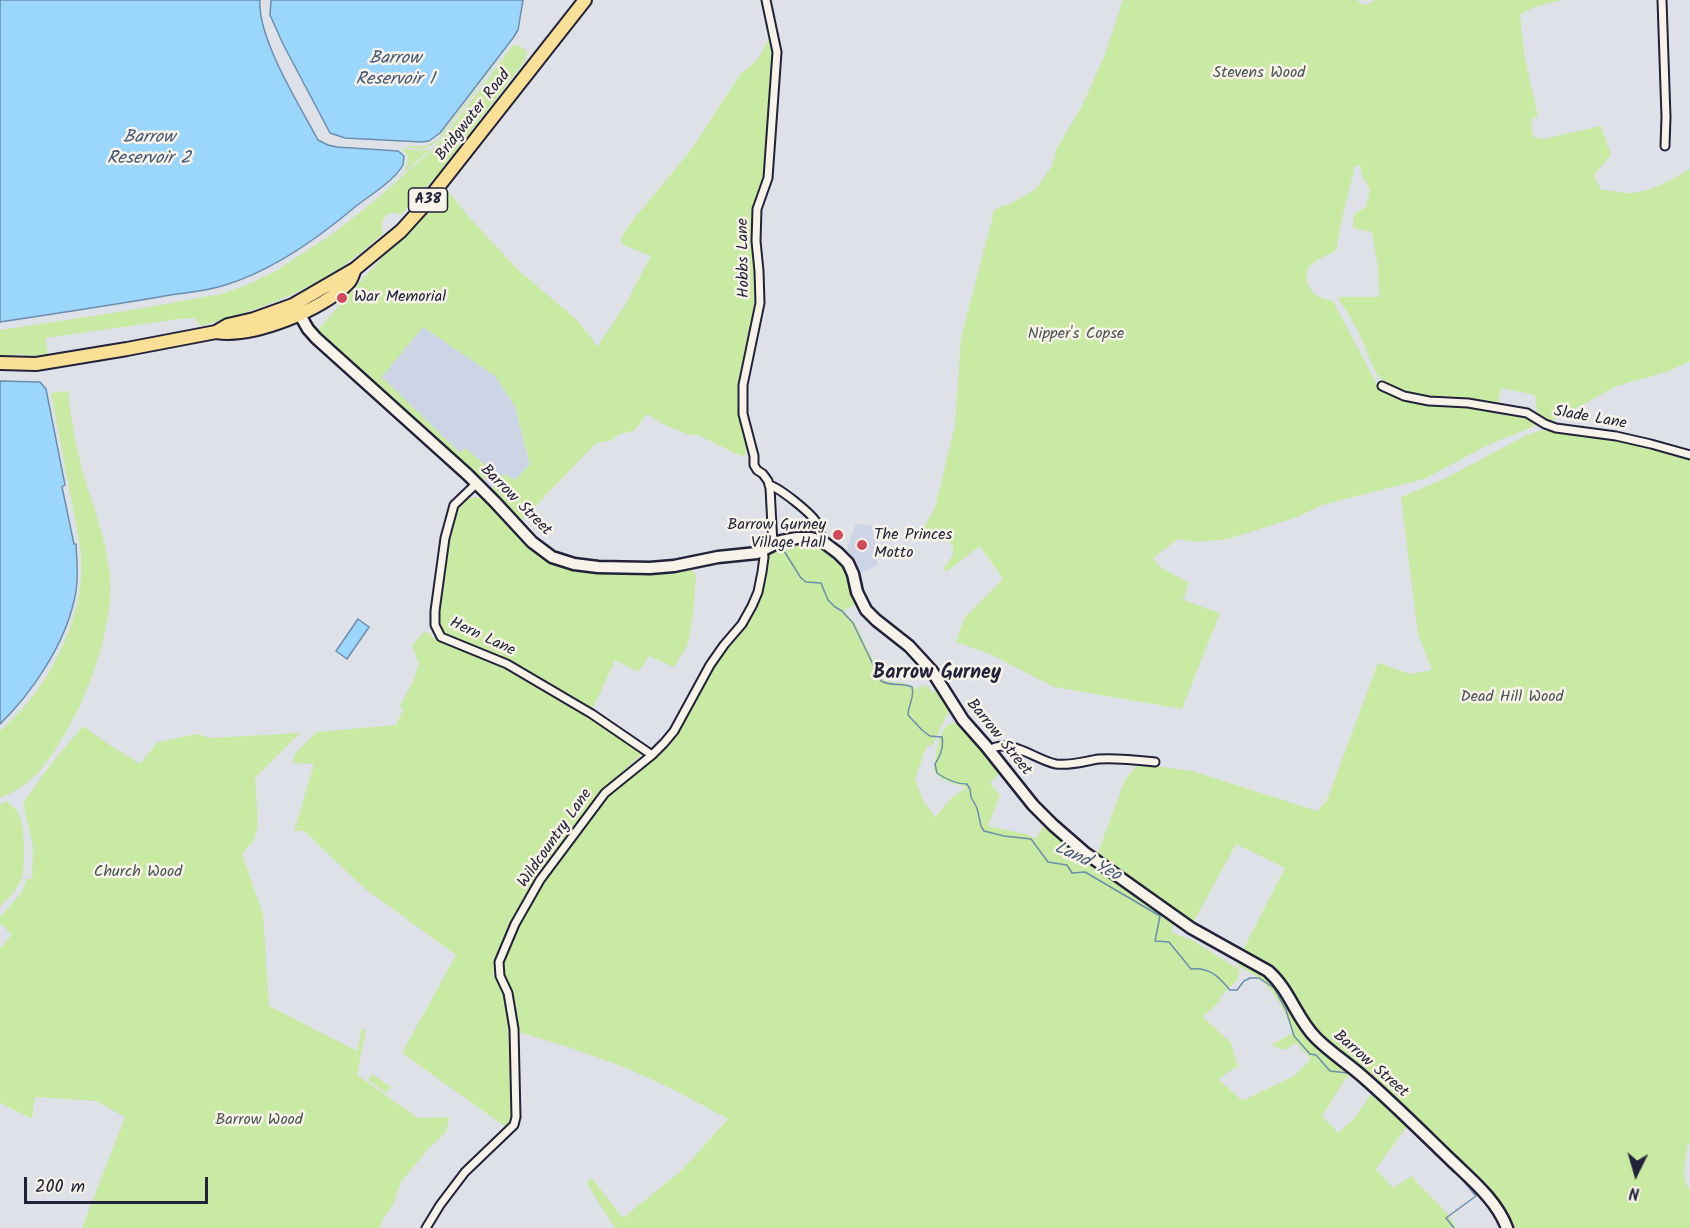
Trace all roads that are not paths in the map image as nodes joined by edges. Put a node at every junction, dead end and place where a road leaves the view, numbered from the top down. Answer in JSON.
{"nodes":[{"id":1,"x":585,"y":0,"type":"edge"},
{"id":2,"x":766,"y":0,"type":"edge"},
{"id":3,"x":1662,"y":0,"type":"edge"},
{"id":4,"x":1665,"y":146,"type":"dead end"},
{"id":5,"x":350,"y":272,"type":"junction"},
{"id":6,"x":304,"y":300,"type":"junction"},
{"id":7,"x":270,"y":314,"type":"junction"},
{"id":8,"x":300,"y":315,"type":"junction"},
{"id":9,"x":216,"y":332,"type":"junction"},
{"id":10,"x":0,"y":363,"type":"edge"},
{"id":11,"x":1382,"y":386,"type":"dead end"},
{"id":12,"x":1690,"y":455,"type":"edge"},
{"id":13,"x":477,"y":483,"type":"junction"},
{"id":14,"x":769,"y":485,"type":"junction"},
{"id":15,"x":822,"y":542,"type":"junction"},
{"id":16,"x":768,"y":548,"type":"junction"},
{"id":17,"x":989,"y":750,"type":"junction"},
{"id":18,"x":652,"y":755,"type":"junction"},
{"id":19,"x":1155,"y":762,"type":"dead end"},
{"id":20,"x":426,"y":1228,"type":"edge"},
{"id":21,"x":1507,"y":1228,"type":"edge"}],
"edges":[{"from":1,"to":5,"type":"highway","name":"Bridgwater Road","number":"A38"},
{"from":2,"to":14,"type":"street","name":"Hobbs Lane"},
{"from":3,"to":4,"type":"street"},
{"from":5,"to":6,"type":"highway","name":"Bridgwater Road","number":"A38"},
{"from":5,"to":7,"type":"highway"},
{"from":5,"to":8,"type":"highway","name":"Bridgwater Road","number":"A38"},
{"from":6,"to":7,"type":"highway","name":"Bridgwater Road","number":"A38"},
{"from":6,"to":8,"type":"highway"},
{"from":7,"to":8,"type":"highway"},
{"from":7,"to":9,"type":"highway","name":"Bridgwater Road","number":"A38"},
{"from":8,"to":9,"type":"highway","name":"Bridgwater Road","number":"A38"},
{"from":8,"to":13,"type":"main road","name":"Barrow Street"},
{"from":9,"to":10,"type":"highway","name":"Bridgwater Road","number":"A38"},
{"from":11,"to":12,"type":"street","name":"Slade Lane"},
{"from":13,"to":16,"type":"main road","name":"Barrow Street"},
{"from":13,"to":18,"type":"street","name":"Hern Lane"},
{"from":14,"to":15,"type":"street"},
{"from":14,"to":16,"type":"street","name":"Hobbs Lane"},
{"from":15,"to":16,"type":"main road","name":"Barrow Street"},
{"from":15,"to":17,"type":"main road","name":"Barrow Street"},
{"from":16,"to":18,"type":"street","name":"Wildcountry Lane"},
{"from":17,"to":19,"type":"street"},
{"from":17,"to":21,"type":"main road","name":"Barrow Street"},
{"from":18,"to":20,"type":"street","name":"Wildcountry Lane"}]}
